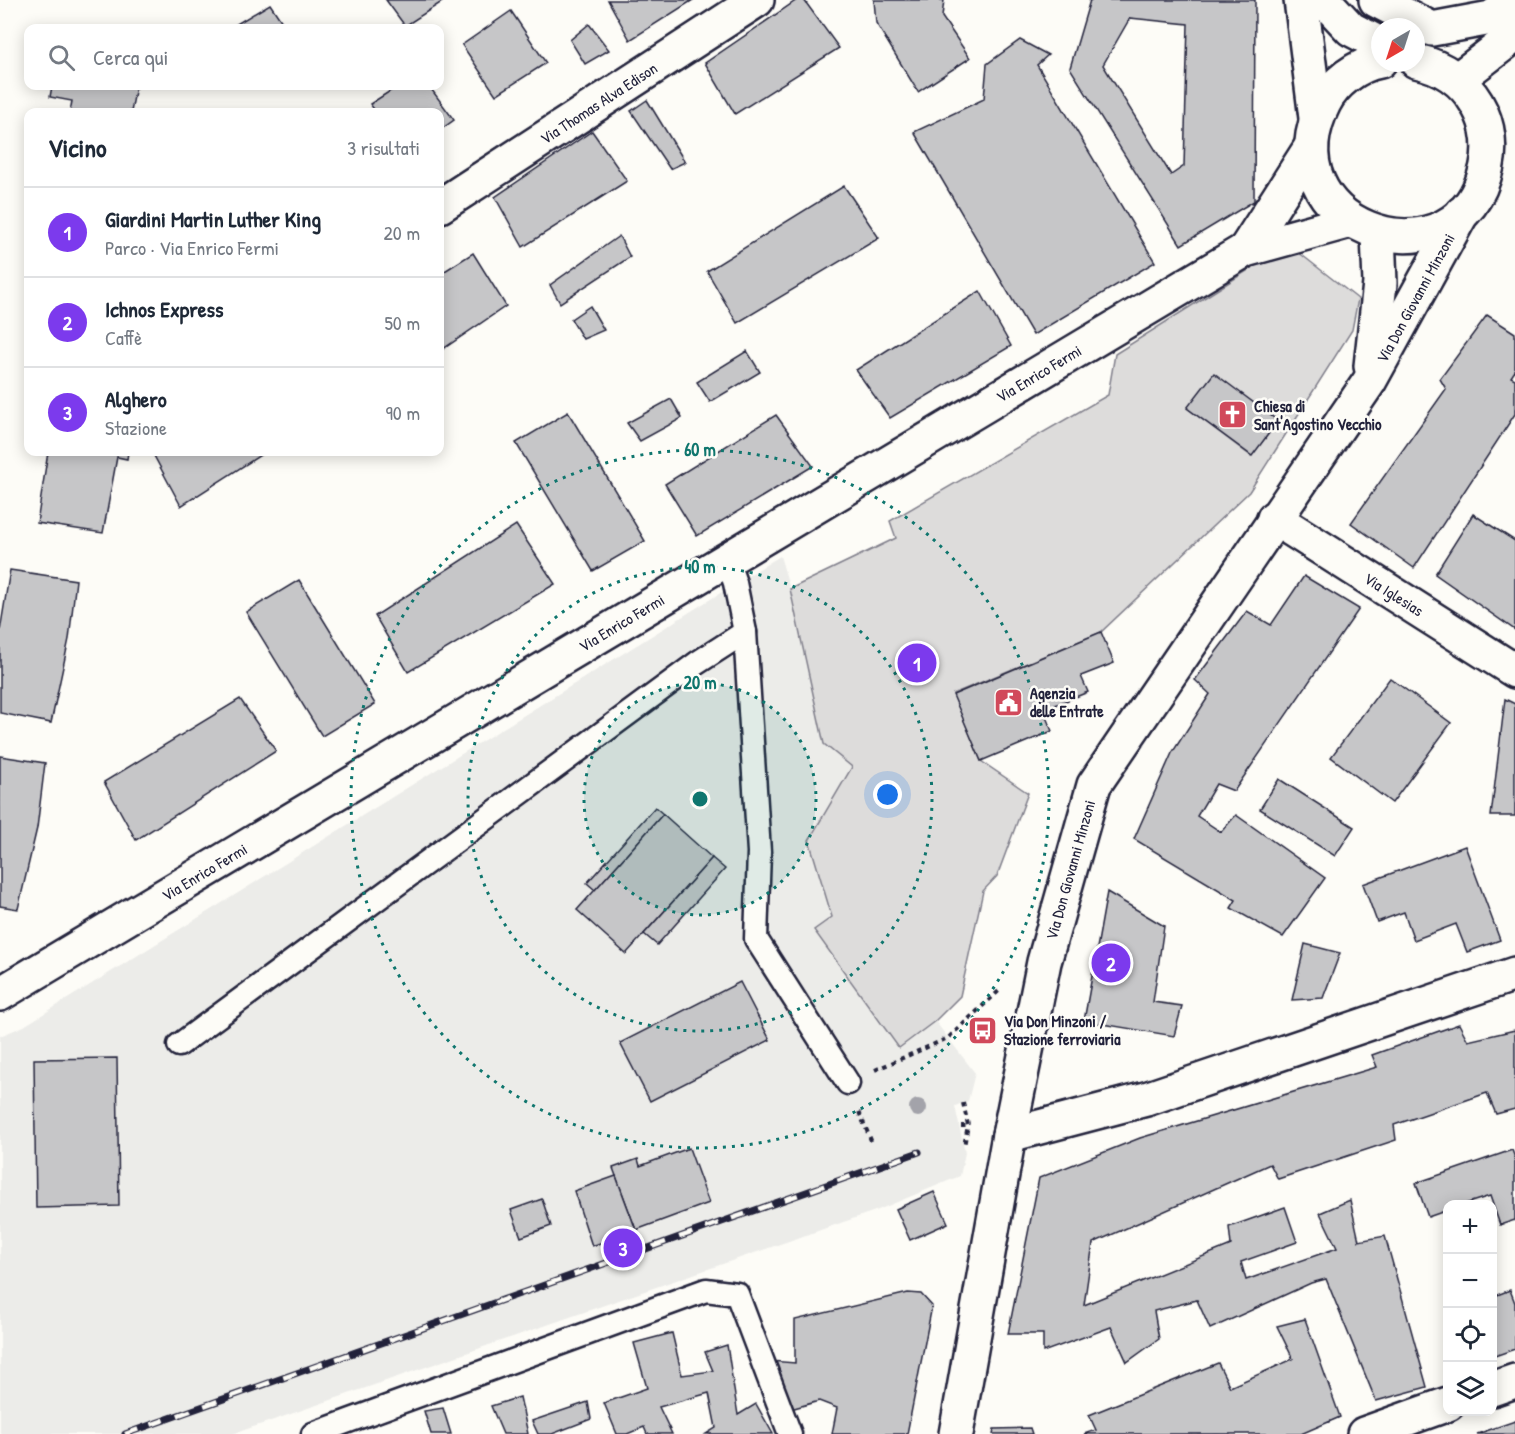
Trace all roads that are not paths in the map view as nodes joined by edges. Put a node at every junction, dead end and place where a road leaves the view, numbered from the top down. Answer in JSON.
{"nodes":[{"id":1,"x":757,"y":0,"type":"edge"},
{"id":2,"x":1301,"y":0,"type":"edge"},
{"id":3,"x":1324,"y":0,"type":"edge"},
{"id":4,"x":1376,"y":0,"type":"edge"},
{"id":5,"x":1515,"y":2,"type":"edge"},
{"id":6,"x":1515,"y":35,"type":"edge"},
{"id":7,"x":1371,"y":39,"type":"edge"},
{"id":8,"x":1425,"y":63,"type":"edge"},
{"id":9,"x":1371,"y":65,"type":"edge"},
{"id":10,"x":1458,"y":79,"type":"junction"},
{"id":11,"x":1515,"y":128,"type":"edge"},
{"id":12,"x":1314,"y":132,"type":"junction"},
{"id":13,"x":1489,"y":160,"type":"junction"},
{"id":14,"x":444,"y":203,"type":"edge"},
{"id":15,"x":1462,"y":213,"type":"junction"},
{"id":16,"x":1364,"y":227,"type":"junction"},
{"id":17,"x":1245,"y":250,"type":"junction"},
{"id":18,"x":1369,"y":382,"type":"junction"},
{"id":19,"x":1274,"y":518,"type":"junction"},
{"id":20,"x":727,"y":560,"type":"junction"},
{"id":21,"x":745,"y":632,"type":"junction"},
{"id":22,"x":1515,"y":671,"type":"edge"},
{"id":23,"x":1515,"y":974,"type":"edge"},
{"id":24,"x":0,"y":994,"type":"edge"},
{"id":25,"x":178,"y":1045,"type":"dead end"},
{"id":26,"x":848,"y":1083,"type":"road end"},
{"id":27,"x":1009,"y":1135,"type":"junction"},
{"id":28,"x":1515,"y":1381,"type":"edge"},
{"id":29,"x":1497,"y":1387,"type":"edge"},
{"id":30,"x":1443,"y":1406,"type":"edge"},
{"id":31,"x":313,"y":1434,"type":"edge"},
{"id":32,"x":790,"y":1434,"type":"edge"},
{"id":33,"x":956,"y":1434,"type":"edge"},
{"id":34,"x":1364,"y":1434,"type":"edge"}],
"edges":[{"from":1,"to":14,"type":"street","name":"Via Thomas Alva Edison"},
{"from":2,"to":12,"type":"street"},
{"from":3,"to":7,"type":"street"},
{"from":4,"to":5,"type":"street"},
{"from":6,"to":10,"type":"street"},
{"from":8,"to":10,"type":"street"},
{"from":9,"to":12,"type":"street","name":"Via Enrico Fermi"},
{"from":10,"to":13,"type":"street"},
{"from":11,"to":13,"type":"street"},
{"from":12,"to":16,"type":"street"},
{"from":12,"to":17,"type":"street","name":"Via Enrico Fermi"},
{"from":13,"to":15,"type":"street"},
{"from":15,"to":16,"type":"street"},
{"from":15,"to":18,"type":"street","name":"Via Don Giovanni Minzoni"},
{"from":16,"to":17,"type":"street","name":"Via Enrico Fermi"},
{"from":16,"to":18,"type":"street","name":"Via Don Giovanni Minzoni"},
{"from":17,"to":20,"type":"street","name":"Via Enrico Fermi"},
{"from":18,"to":19,"type":"street","name":"Via Don Giovanni Minzoni"},
{"from":19,"to":22,"type":"street","name":"Via Iglesias"},
{"from":19,"to":27,"type":"street","name":"Via Don Giovanni Minzoni"},
{"from":20,"to":21,"type":"lane"},
{"from":20,"to":24,"type":"street","name":"Via Enrico Fermi"},
{"from":21,"to":25,"type":"lane"},
{"from":21,"to":26,"type":"lane"},
{"from":23,"to":27,"type":"street"},
{"from":27,"to":33,"type":"street","name":"Via Don Giovanni Minzoni"},
{"from":28,"to":29,"type":"street"},
{"from":30,"to":34,"type":"street"},
{"from":31,"to":32,"type":"lane"}]}
